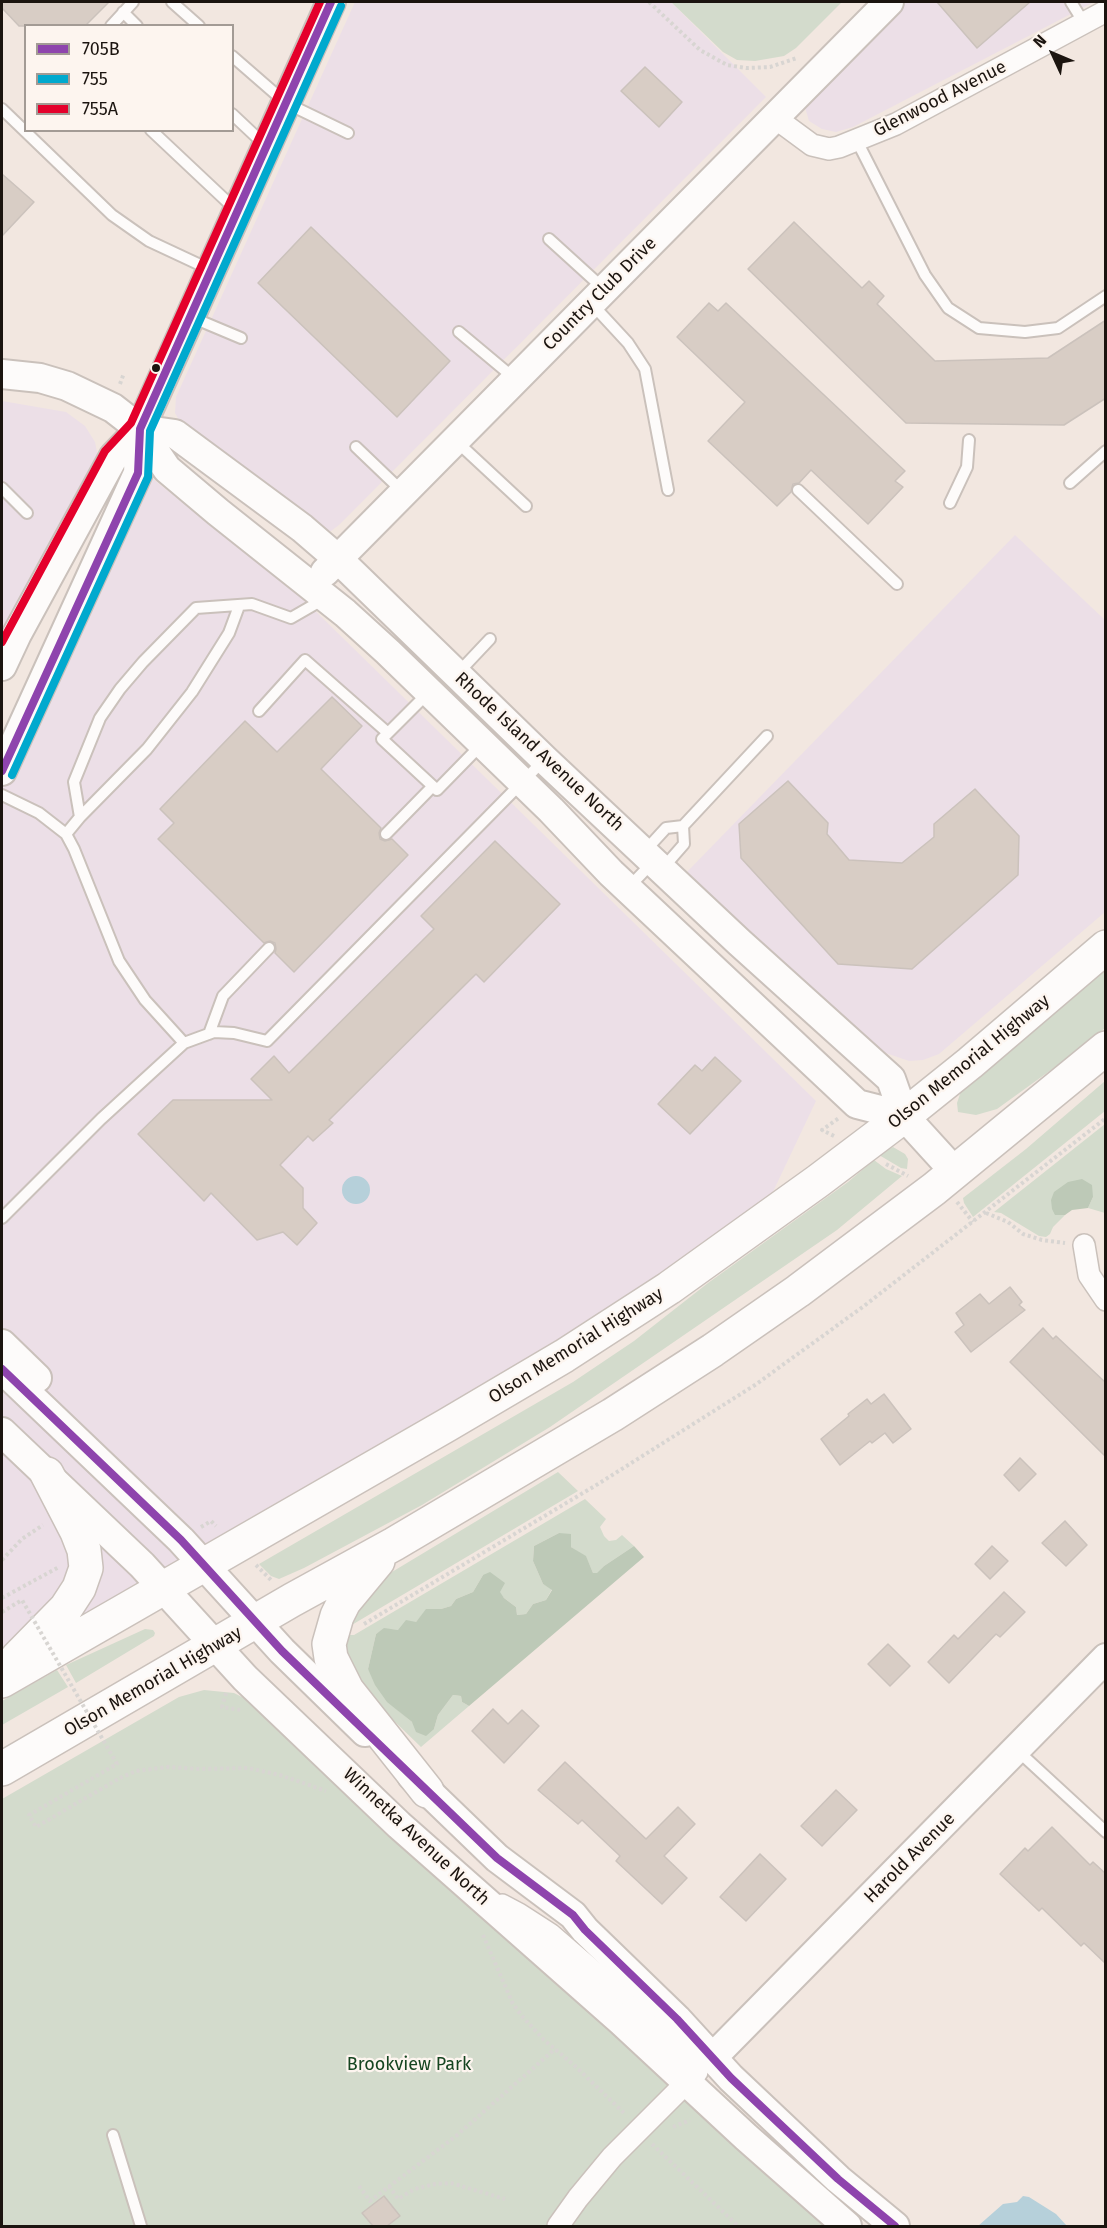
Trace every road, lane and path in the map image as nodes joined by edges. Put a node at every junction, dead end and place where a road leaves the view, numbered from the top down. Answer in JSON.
{"nodes":[{"id":1,"x":133,"y":2,"type":"edge"},
{"id":2,"x":172,"y":2,"type":"edge"},
{"id":3,"x":331,"y":2,"type":"edge"},
{"id":4,"x":649,"y":2,"type":"edge"},
{"id":5,"x":889,"y":2,"type":"edge"},
{"id":6,"x":1071,"y":2,"type":"edge"},
{"id":7,"x":1106,"y":11,"type":"edge"},
{"id":8,"x":123,"y":12,"type":"junction"},
{"id":9,"x":1084,"y":22,"type":"junction"},
{"id":10,"x":113,"y":24,"type":"edge"},
{"id":11,"x":135,"y":24,"type":"edge"},
{"id":12,"x":197,"y":24,"type":"edge"},
{"id":13,"x":804,"y":54,"type":"dead end"},
{"id":14,"x":234,"y":58,"type":"edge"},
{"id":15,"x":286,"y":103,"type":"junction"},
{"id":16,"x":2,"y":109,"type":"edge"},
{"id":17,"x":234,"y":116,"type":"edge"},
{"id":18,"x":774,"y":117,"type":"junction"},
{"id":19,"x":24,"y":130,"type":"edge"},
{"id":20,"x":26,"y":132,"type":"edge"},
{"id":21,"x":153,"y":132,"type":"edge"},
{"id":22,"x":348,"y":133,"type":"dead end"},
{"id":23,"x":857,"y":141,"type":"junction"},
{"id":24,"x":266,"y":146,"type":"junction"},
{"id":25,"x":237,"y":212,"type":"junction"},
{"id":26,"x":549,"y":239,"type":"dead end"},
{"id":27,"x":211,"y":270,"type":"junction"},
{"id":28,"x":597,"y":296,"type":"junction"},
{"id":29,"x":1106,"y":296,"type":"edge"},
{"id":30,"x":190,"y":317,"type":"junction"},
{"id":31,"x":459,"y":332,"type":"dead end"},
{"id":32,"x":241,"y":338,"type":"dead end"},
{"id":33,"x":2,"y":374,"type":"edge"},
{"id":34,"x":515,"y":380,"type":"junction"},
{"id":35,"x":140,"y":429,"type":"junction"},
{"id":36,"x":455,"y":440,"type":"junction"},
{"id":37,"x":969,"y":440,"type":"dead end"},
{"id":38,"x":356,"y":447,"type":"dead end"},
{"id":39,"x":1105,"y":452,"type":"edge"},
{"id":40,"x":1070,"y":483,"type":"dead end"},
{"id":41,"x":2,"y":488,"type":"edge"},
{"id":42,"x":668,"y":490,"type":"dead end"},
{"id":43,"x":798,"y":490,"type":"dead end"},
{"id":44,"x":403,"y":493,"type":"junction"},
{"id":45,"x":950,"y":503,"type":"dead end"},
{"id":46,"x":526,"y":506,"type":"dead end"},
{"id":47,"x":27,"y":513,"type":"dead end"},
{"id":48,"x":338,"y":559,"type":"junction"},
{"id":49,"x":897,"y":584,"type":"dead end"},
{"id":50,"x":318,"y":592,"type":"junction"},
{"id":51,"x":239,"y":606,"type":"junction"},
{"id":52,"x":490,"y":639,"type":"dead end"},
{"id":53,"x":2,"y":666,"type":"edge"},
{"id":54,"x":456,"y":674,"type":"junction"},
{"id":55,"x":429,"y":692,"type":"junction"},
{"id":56,"x":259,"y":711,"type":"dead end"},
{"id":57,"x":388,"y":733,"type":"junction"},
{"id":58,"x":767,"y":736,"type":"dead end"},
{"id":59,"x":483,"y":744,"type":"junction"},
{"id":60,"x":544,"y":759,"type":"junction"},
{"id":61,"x":2,"y":771,"type":"edge"},
{"id":62,"x":522,"y":782,"type":"junction"},
{"id":63,"x":433,"y":786,"type":"junction"},
{"id":64,"x":2,"y":795,"type":"edge"},
{"id":65,"x":80,"y":817,"type":"junction"},
{"id":66,"x":683,"y":826,"type":"junction"},
{"id":67,"x":66,"y":834,"type":"junction"},
{"id":68,"x":386,"y":834,"type":"dead end"},
{"id":69,"x":653,"y":861,"type":"junction"},
{"id":70,"x":628,"y":888,"type":"junction"},
{"id":71,"x":1106,"y":947,"type":"edge"},
{"id":72,"x":269,"y":948,"type":"dead end"},
{"id":73,"x":208,"y":1034,"type":"junction"},
{"id":74,"x":184,"y":1043,"type":"junction"},
{"id":75,"x":1106,"y":1048,"type":"edge"},
{"id":76,"x":904,"y":1116,"type":"junction"},
{"id":77,"x":1106,"y":1118,"type":"edge"},
{"id":78,"x":955,"y":1172,"type":"junction"},
{"id":79,"x":986,"y":1213,"type":"junction"},
{"id":80,"x":2,"y":1218,"type":"edge"},
{"id":81,"x":1084,"y":1245,"type":"joint"},
{"id":82,"x":1106,"y":1300,"type":"edge"},
{"id":83,"x":2,"y":1344,"type":"edge"},
{"id":84,"x":2,"y":1369,"type":"edge"},
{"id":85,"x":2,"y":1432,"type":"edge"},
{"id":86,"x":73,"y":1437,"type":"junction"},
{"id":87,"x":47,"y":1474,"type":"junction"},
{"id":88,"x":48,"y":1522,"type":"dead end"},
{"id":89,"x":394,"y":1544,"type":"junction"},
{"id":90,"x":2,"y":1560,"type":"edge"},
{"id":91,"x":203,"y":1565,"type":"junction"},
{"id":92,"x":46,"y":1572,"type":"dead end"},
{"id":93,"x":163,"y":1588,"type":"junction"},
{"id":94,"x":2,"y":1598,"type":"edge"},
{"id":95,"x":2,"y":1612,"type":"edge"},
{"id":96,"x":254,"y":1622,"type":"junction"},
{"id":97,"x":358,"y":1627,"type":"dead end"},
{"id":98,"x":215,"y":1646,"type":"junction"},
{"id":99,"x":1106,"y":1658,"type":"edge"},
{"id":100,"x":2,"y":1674,"type":"edge"},
{"id":101,"x":2,"y":1680,"type":"edge"},
{"id":102,"x":1017,"y":1750,"type":"junction"},
{"id":103,"x":2,"y":1770,"type":"edge"},
{"id":104,"x":427,"y":1791,"type":"junction"},
{"id":105,"x":336,"y":1795,"type":"dead end"},
{"id":106,"x":1106,"y":1832,"type":"edge"},
{"id":107,"x":474,"y":1891,"type":"junction"},
{"id":108,"x":478,"y":1927,"type":"dead end"},
{"id":109,"x":555,"y":2049,"type":"junction"},
{"id":110,"x":713,"y":2057,"type":"junction"},
{"id":111,"x":687,"y":2082,"type":"junction"},
{"id":112,"x":639,"y":2130,"type":"junction"},
{"id":113,"x":113,"y":2135,"type":"dead end"},
{"id":114,"x":359,"y":2186,"type":"dead end"},
{"id":115,"x":389,"y":2186,"type":"junction"},
{"id":116,"x":505,"y":2199,"type":"dead end"},
{"id":117,"x":141,"y":2226,"type":"edge"},
{"id":118,"x":558,"y":2226,"type":"edge"},
{"id":119,"x":738,"y":2226,"type":"edge"},
{"id":120,"x":847,"y":2226,"type":"edge"},
{"id":121,"x":895,"y":2226,"type":"edge"}],
"edges":[{"from":1,"to":8,"type":"lane"},
{"from":2,"to":12,"type":"lane"},
{"from":3,"to":15,"type":"street"},
{"from":4,"to":13,"type":"path"},
{"from":5,"to":18,"type":"street","name":"Country Club Drive"},
{"from":6,"to":9,"type":"lane"},
{"from":7,"to":9,"type":"street","name":"Glenwood Avenue"},
{"from":8,"to":10,"type":"lane"},
{"from":8,"to":11,"type":"lane"},
{"from":9,"to":23,"type":"street","name":"Glenwood Avenue"},
{"from":14,"to":15,"type":"lane"},
{"from":15,"to":22,"type":"lane"},
{"from":15,"to":24,"type":"street"},
{"from":16,"to":19,"type":"lane"},
{"from":17,"to":24,"type":"lane"},
{"from":18,"to":23,"type":"street","name":"Glenwood Avenue"},
{"from":18,"to":28,"type":"street","name":"Country Club Drive"},
{"from":20,"to":27,"type":"lane"},
{"from":21,"to":25,"type":"lane"},
{"from":23,"to":29,"type":"lane"},
{"from":24,"to":25,"type":"street"},
{"from":25,"to":27,"type":"street"},
{"from":26,"to":28,"type":"lane"},
{"from":27,"to":30,"type":"street"},
{"from":28,"to":34,"type":"street","name":"Country Club Drive"},
{"from":28,"to":42,"type":"lane"},
{"from":30,"to":32,"type":"lane"},
{"from":30,"to":35,"type":"street"},
{"from":31,"to":34,"type":"lane"},
{"from":33,"to":35,"type":"street","name":"Rhode Island Avenue North"},
{"from":34,"to":36,"type":"street","name":"Country Club Drive"},
{"from":35,"to":48,"type":"street","name":"Rhode Island Avenue North"},
{"from":35,"to":50,"type":"street","name":"Rhode Island Avenue North"},
{"from":35,"to":53,"type":"street"},
{"from":35,"to":61,"type":"street"},
{"from":36,"to":44,"type":"street","name":"Country Club Drive"},
{"from":36,"to":46,"type":"lane"},
{"from":37,"to":45,"type":"lane"},
{"from":38,"to":44,"type":"lane"},
{"from":39,"to":40,"type":"lane"},
{"from":41,"to":47,"type":"lane"},
{"from":43,"to":49,"type":"lane"},
{"from":44,"to":48,"type":"street","name":"Country Club Drive"},
{"from":48,"to":50,"type":"street","name":"Country Club Drive"},
{"from":48,"to":54,"type":"street","name":"Rhode Island Avenue North"},
{"from":50,"to":51,"type":"lane"},
{"from":50,"to":55,"type":"street","name":"Rhode Island Avenue North"},
{"from":51,"to":65,"type":"lane"},
{"from":51,"to":65,"type":"lane"},
{"from":52,"to":54,"type":"lane"},
{"from":54,"to":60,"type":"street","name":"Rhode Island Avenue North"},
{"from":55,"to":57,"type":"lane"},
{"from":55,"to":59,"type":"street","name":"Rhode Island Avenue North"},
{"from":56,"to":57,"type":"lane"},
{"from":57,"to":63,"type":"lane"},
{"from":58,"to":66,"type":"lane"},
{"from":59,"to":62,"type":"street","name":"Rhode Island Avenue North"},
{"from":59,"to":63,"type":"lane"},
{"from":60,"to":62,"type":"lane"},
{"from":60,"to":69,"type":"street","name":"Rhode Island Avenue North"},
{"from":62,"to":70,"type":"street","name":"Rhode Island Avenue North"},
{"from":62,"to":73,"type":"lane"},
{"from":63,"to":68,"type":"lane"},
{"from":64,"to":67,"type":"lane"},
{"from":65,"to":67,"type":"lane"},
{"from":66,"to":69,"type":"lane"},
{"from":66,"to":69,"type":"lane"},
{"from":67,"to":74,"type":"lane"},
{"from":69,"to":70,"type":"lane"},
{"from":69,"to":76,"type":"street","name":"Rhode Island Avenue North"},
{"from":70,"to":76,"type":"street","name":"Rhode Island Avenue North"},
{"from":71,"to":76,"type":"highway","name":"Olson Memorial Highway"},
{"from":72,"to":73,"type":"lane"},
{"from":73,"to":74,"type":"lane"},
{"from":74,"to":80,"type":"lane"},
{"from":75,"to":78,"type":"highway","name":"Olson Memorial Highway"},
{"from":76,"to":78,"type":"street","name":"Rhode Island Avenue North"},
{"from":76,"to":91,"type":"highway","name":"Olson Memorial Highway"},
{"from":77,"to":79,"type":"path"},
{"from":78,"to":89,"type":"highway","name":"Olson Memorial Highway"},
{"from":79,"to":81,"type":"path"},
{"from":79,"to":97,"type":"path"},
{"from":81,"to":82,"type":"street"},
{"from":83,"to":86,"type":"street"},
{"from":84,"to":86,"type":"street"},
{"from":85,"to":87,"type":"street","name":"Winnetka Avenue North"},
{"from":86,"to":91,"type":"street"},
{"from":87,"to":93,"type":"street","name":"Winnetka Avenue North"},
{"from":87,"to":100,"type":"highway"},
{"from":88,"to":90,"type":"path"},
{"from":89,"to":96,"type":"highway","name":"Olson Memorial Highway"},
{"from":89,"to":104,"type":"highway"},
{"from":91,"to":93,"type":"highway","name":"Olson Memorial Highway"},
{"from":91,"to":96,"type":"street"},
{"from":92,"to":94,"type":"path"},
{"from":93,"to":98,"type":"street","name":"Winnetka Avenue North"},
{"from":93,"to":101,"type":"highway","name":"Olson Memorial Highway"},
{"from":95,"to":105,"type":"path","bridge":true},
{"from":96,"to":98,"type":"highway","name":"Olson Memorial Highway"},
{"from":96,"to":104,"type":"street"},
{"from":98,"to":103,"type":"highway","name":"Olson Memorial Highway"},
{"from":98,"to":107,"type":"street","name":"Winnetka Avenue North"},
{"from":99,"to":102,"type":"street","name":"Harold Avenue"},
{"from":102,"to":106,"type":"lane"},
{"from":102,"to":110,"type":"street","name":"Harold Avenue"},
{"from":104,"to":110,"type":"street"},
{"from":107,"to":110,"type":"street"},
{"from":107,"to":111,"type":"street","name":"Winnetka Avenue North"},
{"from":108,"to":109,"type":"path"},
{"from":109,"to":112,"type":"path"},
{"from":109,"to":115,"type":"path"},
{"from":110,"to":111,"type":"street"},
{"from":110,"to":121,"type":"street"},
{"from":111,"to":112,"type":"street"},
{"from":111,"to":120,"type":"street","name":"Winnetka Avenue North"},
{"from":112,"to":118,"type":"street"},
{"from":112,"to":119,"type":"path"},
{"from":113,"to":117,"type":"lane"},
{"from":114,"to":115,"type":"path"},
{"from":115,"to":116,"type":"path"}]}
